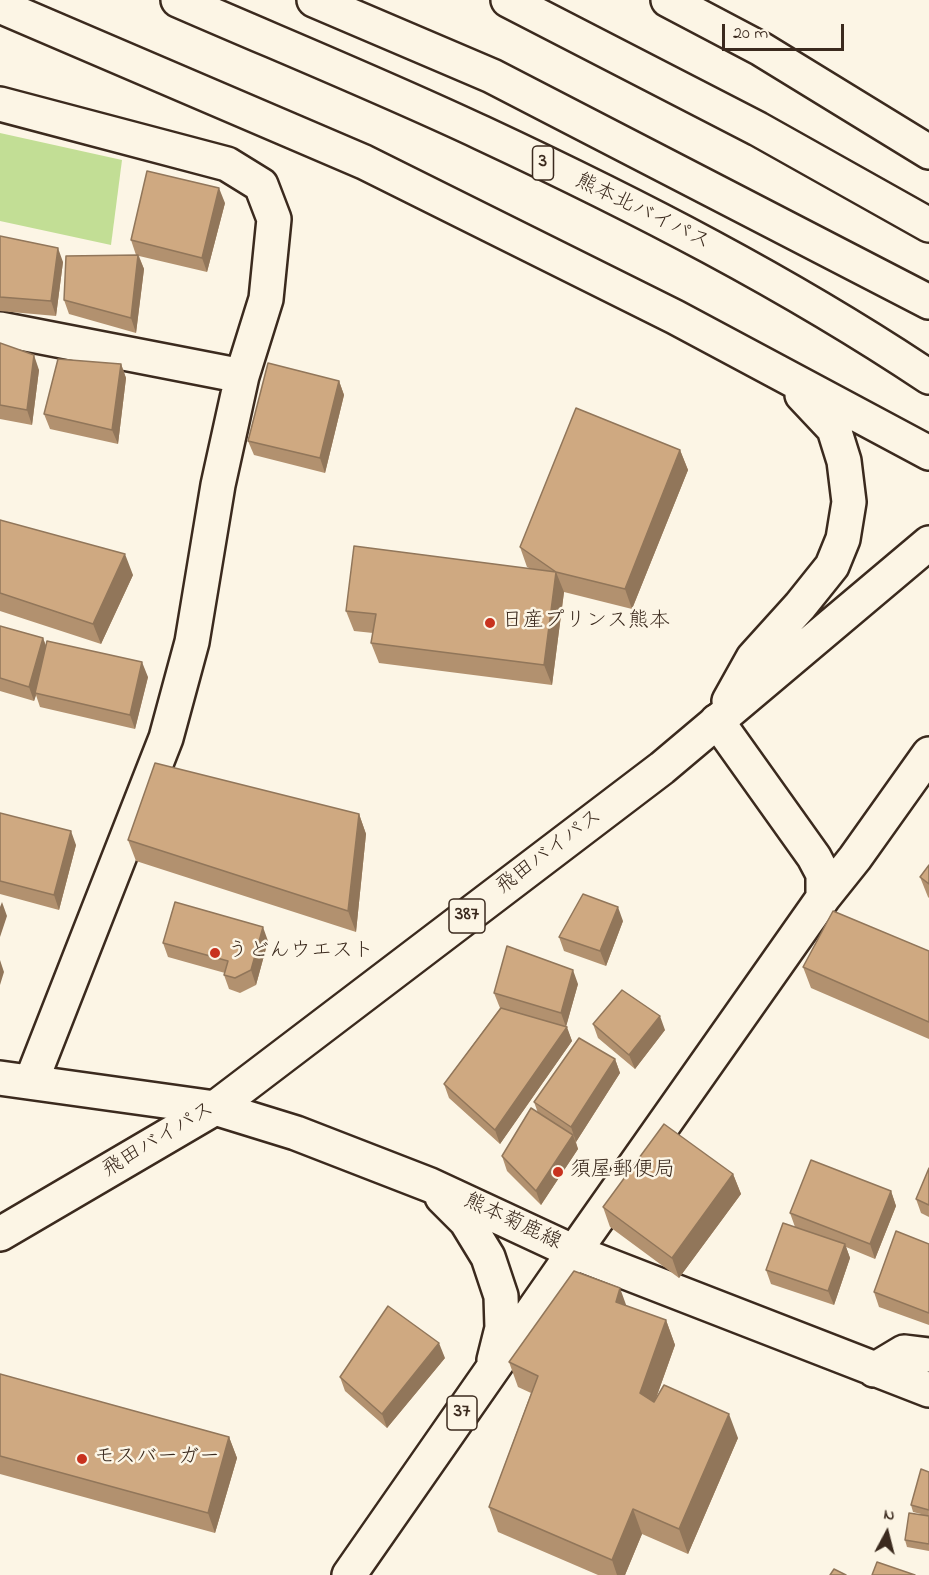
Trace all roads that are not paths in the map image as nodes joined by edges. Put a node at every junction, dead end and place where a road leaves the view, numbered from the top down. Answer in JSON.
{"nodes":[{"id":1,"x":178,"y":0,"type":"edge"},
{"id":2,"x":314,"y":0,"type":"edge"},
{"id":3,"x":508,"y":0,"type":"edge"},
{"id":4,"x":668,"y":0,"type":"edge"},
{"id":5,"x":0,"y":6,"type":"edge"},
{"id":6,"x":0,"y":104,"type":"edge"},
{"id":7,"x":929,"y":152,"type":"edge"},
{"id":8,"x":929,"y":225,"type":"edge"},
{"id":9,"x":929,"y":302,"type":"edge"},
{"id":10,"x":0,"y":329,"type":"edge"},
{"id":11,"x":780,"y":373,"type":"junction"},
{"id":12,"x":242,"y":376,"type":"junction"},
{"id":13,"x":929,"y":377,"type":"edge"},
{"id":14,"x":929,"y":453,"type":"edge"},
{"id":15,"x":929,"y":543,"type":"edge"},
{"id":16,"x":717,"y":721,"type":"junction"},
{"id":17,"x":929,"y":754,"type":"edge"},
{"id":18,"x":824,"y":897,"type":"junction"},
{"id":19,"x":16,"y":1080,"type":"edge"},
{"id":20,"x":215,"y":1108,"type":"junction"},
{"id":21,"x":430,"y":1185,"type":"junction"},
{"id":22,"x":0,"y":1234,"type":"edge"},
{"id":23,"x":574,"y":1252,"type":"junction"},
{"id":24,"x":929,"y":1355,"type":"edge"},
{"id":25,"x":492,"y":1370,"type":"junction"},
{"id":26,"x":874,"y":1370,"type":"junction"},
{"id":27,"x":929,"y":1390,"type":"edge"},
{"id":28,"x":349,"y":1575,"type":"edge"}],
"edges":[{"from":1,"to":13,"type":"main road","name":"熊本北バイパス","number":"3"},
{"from":2,"to":9,"type":"main road"},
{"from":3,"to":8,"type":"main road"},
{"from":4,"to":7,"type":"main road"},
{"from":5,"to":11,"type":"main road"},
{"from":6,"to":12,"type":"main road"},
{"from":10,"to":12,"type":"main road"},
{"from":11,"to":14,"type":"main road"},
{"from":11,"to":16,"type":"main road"},
{"from":12,"to":19,"type":"main road"},
{"from":15,"to":16,"type":"main road","name":"飛田バイパス","number":"387"},
{"from":16,"to":18,"type":"main road"},
{"from":16,"to":20,"type":"main road","name":"飛田バイパス","number":"387"},
{"from":17,"to":18,"type":"main road"},
{"from":18,"to":23,"type":"main road"},
{"from":19,"to":20,"type":"main road","name":"熊本菊鹿線"},
{"from":20,"to":21,"type":"main road","name":"熊本菊鹿線","number":"37"},
{"from":20,"to":22,"type":"main road","name":"飛田バイパス","number":"387"},
{"from":21,"to":23,"type":"main road","name":"熊本菊鹿線","number":"37"},
{"from":21,"to":25,"type":"main road","number":"37"},
{"from":23,"to":25,"type":"main road","name":"熊本菊鹿線","number":"37"},
{"from":23,"to":26,"type":"main road"},
{"from":24,"to":26,"type":"main road"},
{"from":25,"to":28,"type":"main road","name":"熊本菊鹿線","number":"37"},
{"from":26,"to":27,"type":"main road"}]}
